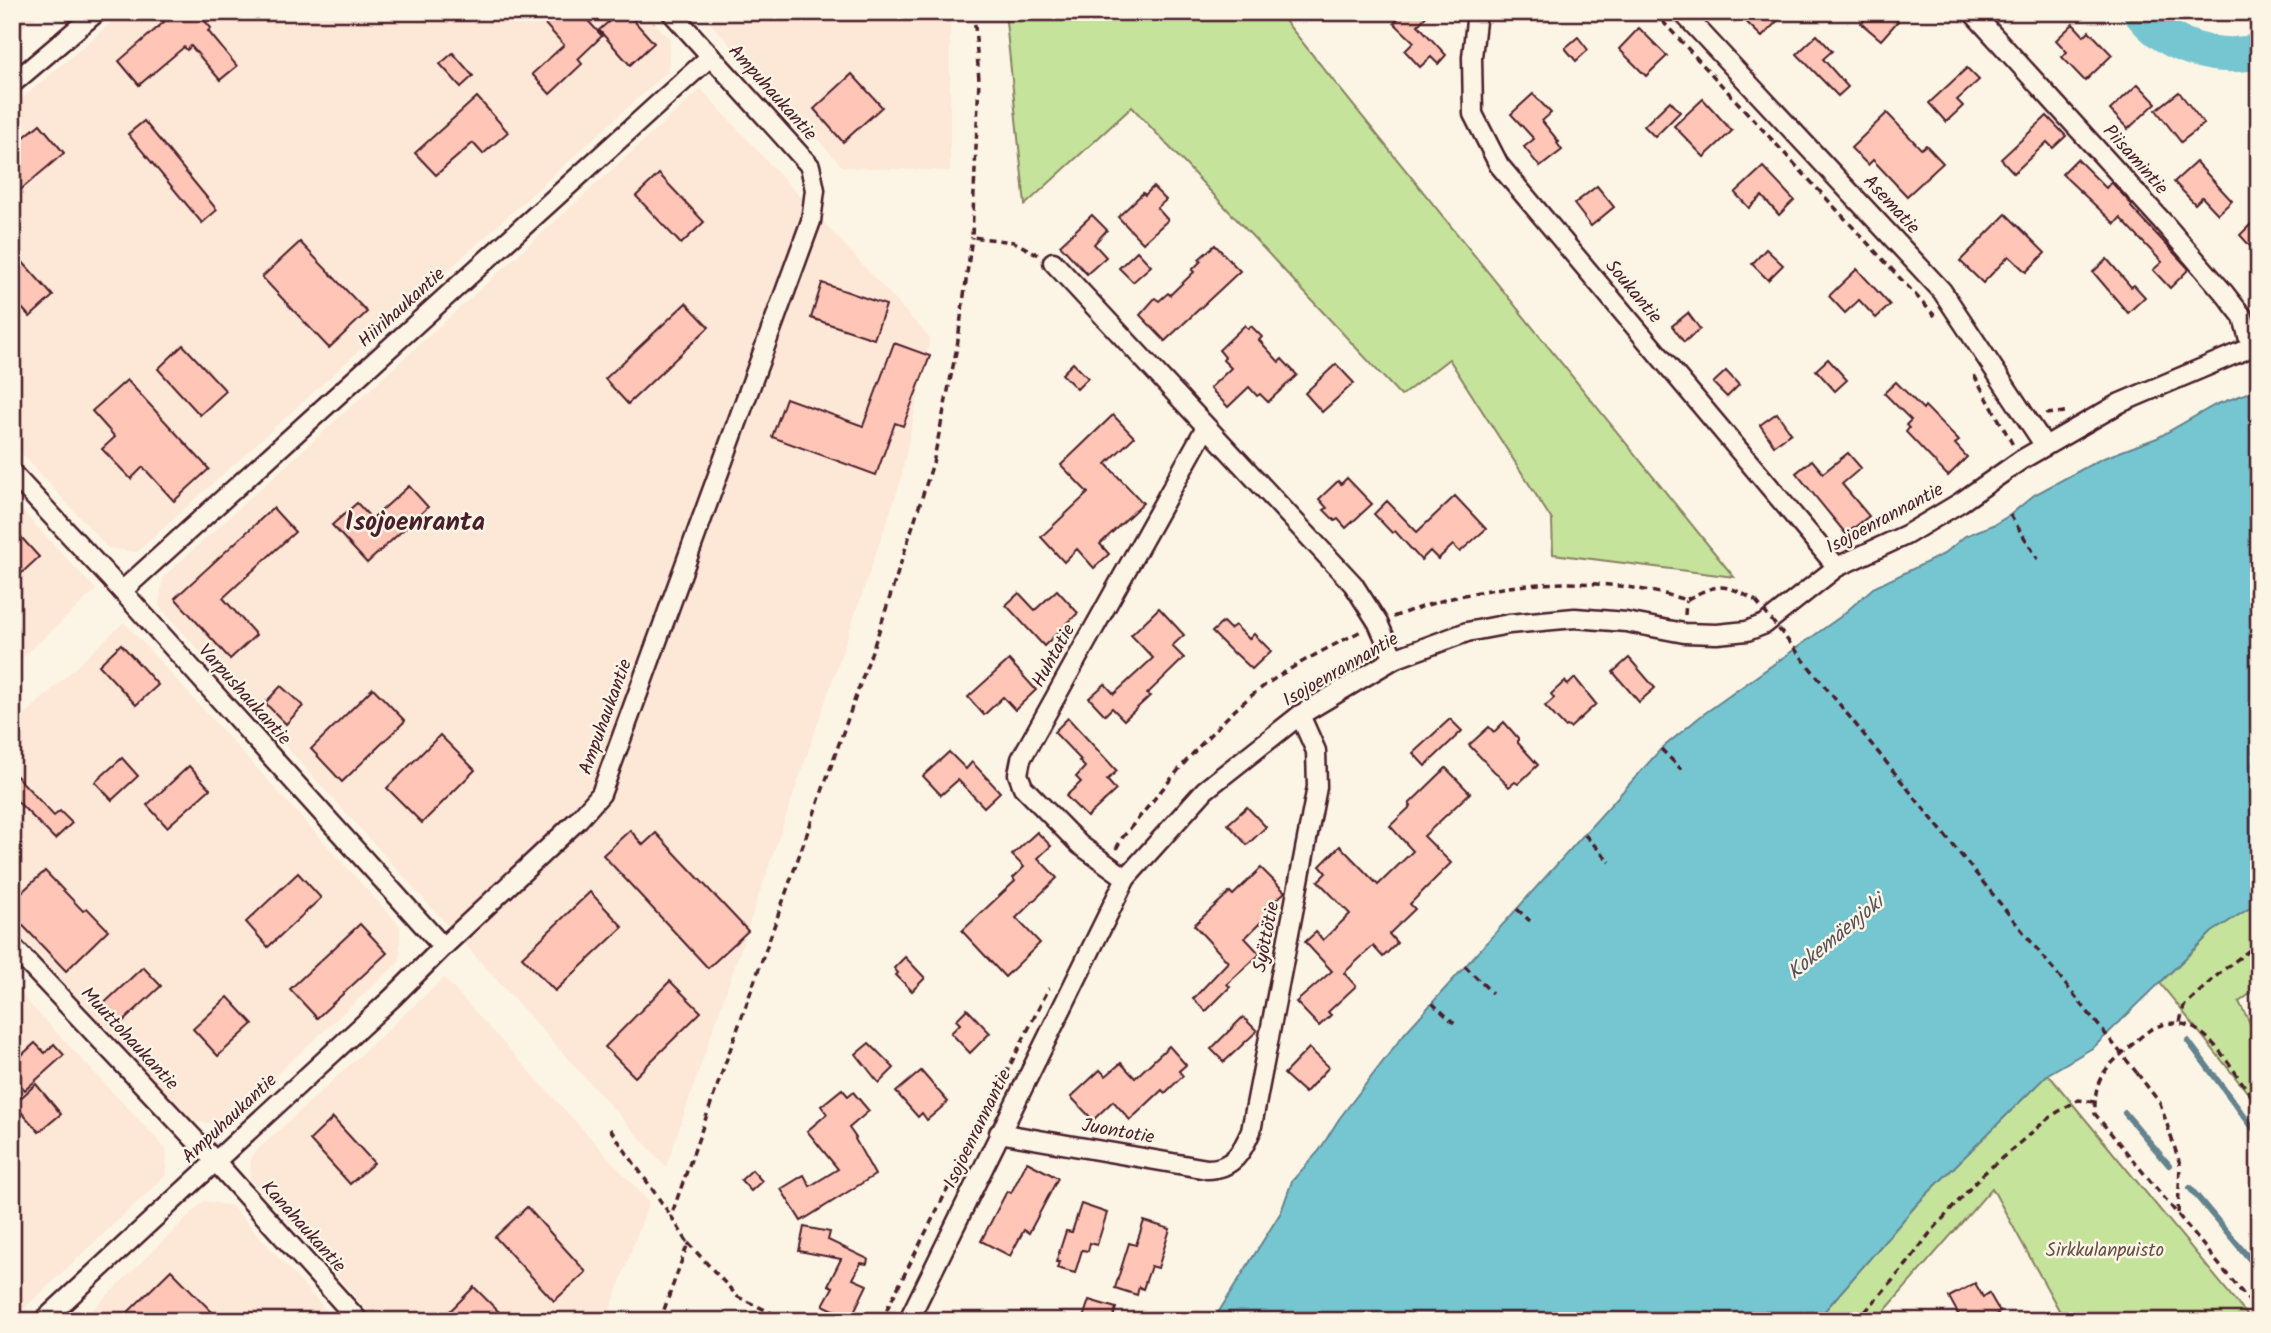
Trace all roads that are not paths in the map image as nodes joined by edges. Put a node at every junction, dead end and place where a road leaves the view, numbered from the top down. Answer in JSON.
{"nodes":[{"id":1,"x":97,"y":12,"type":"edge"},
{"id":2,"x":671,"y":12,"type":"edge"},
{"id":3,"x":1477,"y":12,"type":"edge"},
{"id":4,"x":1682,"y":12,"type":"edge"},
{"id":5,"x":1972,"y":12,"type":"edge"},
{"id":6,"x":711,"y":56,"type":"junction"},
{"id":7,"x":12,"y":84,"type":"edge"},
{"id":8,"x":1053,"y":262,"type":"road end"},
{"id":9,"x":2255,"y":345,"type":"edge"},
{"id":10,"x":1206,"y":427,"type":"junction"},
{"id":11,"x":2045,"y":446,"type":"junction"},
{"id":12,"x":12,"y":473,"type":"edge"},
{"id":13,"x":1837,"y":567,"type":"junction"},
{"id":14,"x":122,"y":591,"type":"junction"},
{"id":15,"x":1394,"y":659,"type":"junction"},
{"id":16,"x":1300,"y":715,"type":"junction"},
{"id":17,"x":1126,"y":878,"type":"junction"},
{"id":18,"x":12,"y":946,"type":"edge"},
{"id":19,"x":443,"y":947,"type":"junction"},
{"id":20,"x":999,"y":1133,"type":"junction"},
{"id":21,"x":215,"y":1161,"type":"junction"},
{"id":22,"x":1229,"y":1163,"type":"joint"},
{"id":23,"x":43,"y":1321,"type":"edge"},
{"id":24,"x":359,"y":1321,"type":"edge"},
{"id":25,"x":908,"y":1321,"type":"edge"}],
"edges":[{"from":1,"to":7,"type":"street"},
{"from":2,"to":6,"type":"street","name":"Ampuhaukantie"},
{"from":3,"to":13,"type":"street","name":"Soukantie"},
{"from":4,"to":11,"type":"street","name":"Asematie"},
{"from":5,"to":9,"type":"street","name":"Piisamintie"},
{"from":6,"to":14,"type":"street","name":"Hiirihaukantie"},
{"from":6,"to":19,"type":"street","name":"Ampuhaukantie"},
{"from":8,"to":10,"type":"street"},
{"from":9,"to":11,"type":"street","name":"Isojoenrannantie"},
{"from":10,"to":15,"type":"street"},
{"from":10,"to":17,"type":"street","name":"Huhtatie"},
{"from":11,"to":13,"type":"street","name":"Isojoenrannantie"},
{"from":12,"to":14,"type":"street","name":"Varpushaukantie"},
{"from":13,"to":15,"type":"street","name":"Isojoenrannantie"},
{"from":14,"to":19,"type":"street","name":"Varpushaukantie"},
{"from":15,"to":16,"type":"street","name":"Isojoenrannantie"},
{"from":16,"to":17,"type":"street","name":"Isojoenrannantie"},
{"from":16,"to":22,"type":"street","name":"Syöttötie"},
{"from":17,"to":20,"type":"street","name":"Isojoenrannantie"},
{"from":18,"to":21,"type":"street","name":"Muuttohaukantie"},
{"from":19,"to":21,"type":"street","name":"Ampuhaukantie"},
{"from":20,"to":22,"type":"street","name":"Juontotie"},
{"from":20,"to":25,"type":"street","name":"Isojoenrannantie"},
{"from":21,"to":23,"type":"street","name":"Ampuhaukantie"},
{"from":21,"to":24,"type":"street","name":"Kanahaukantie"}]}
